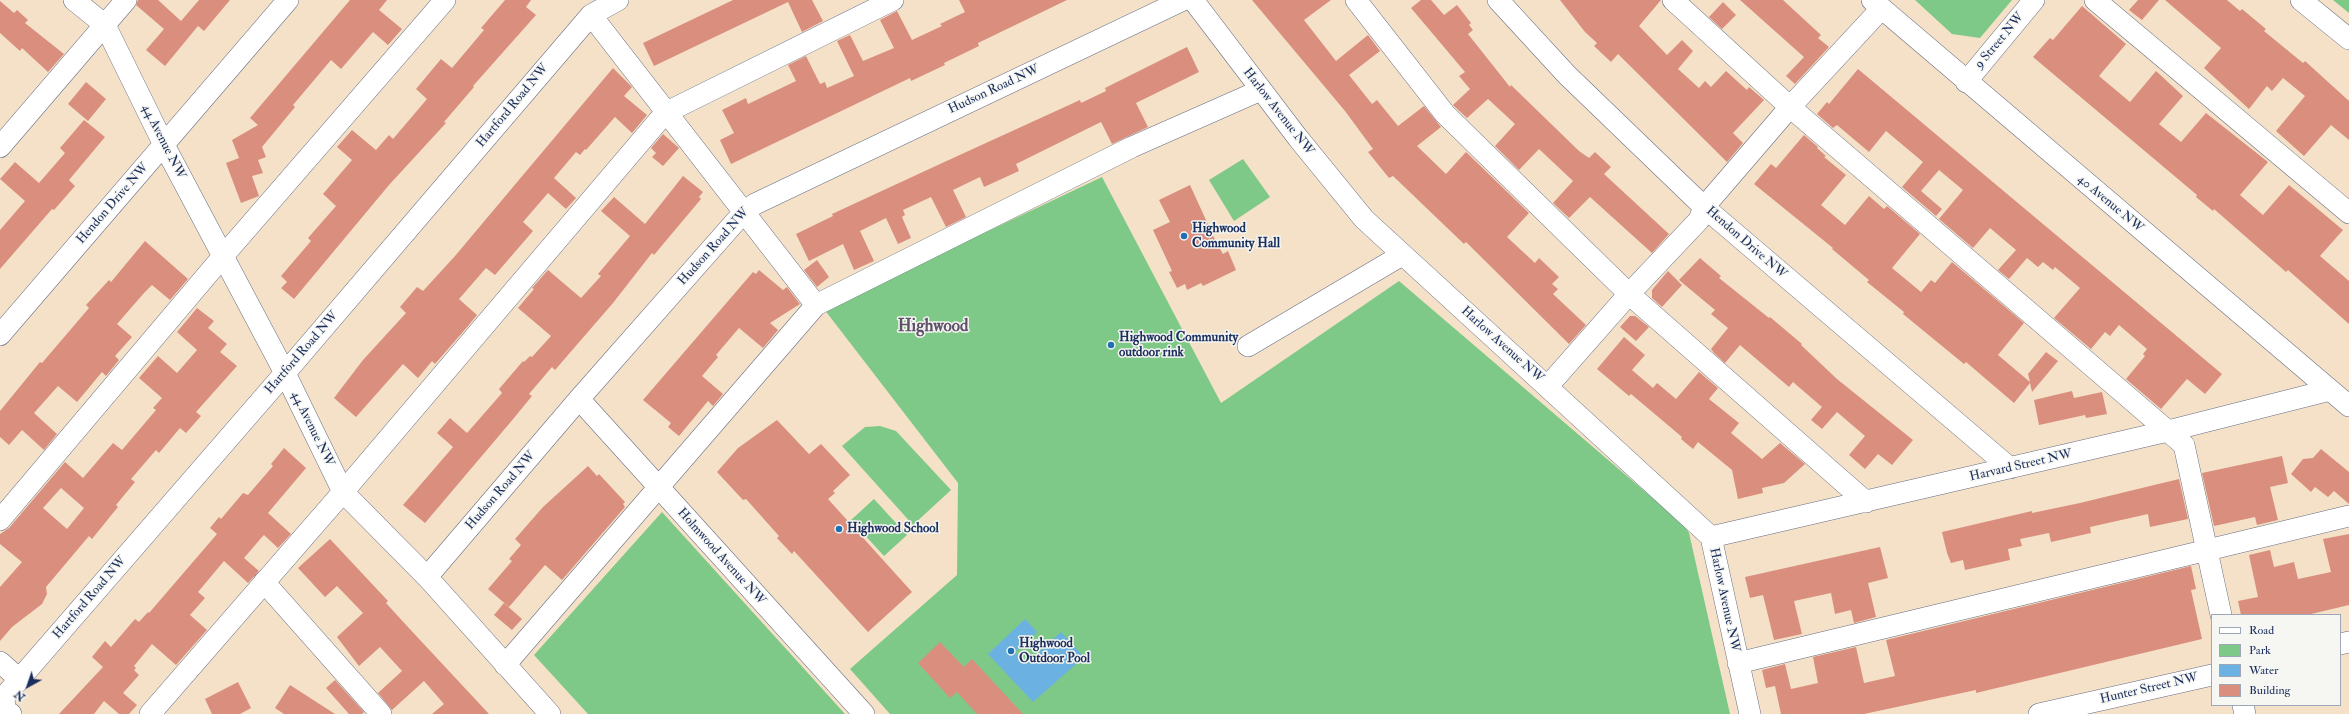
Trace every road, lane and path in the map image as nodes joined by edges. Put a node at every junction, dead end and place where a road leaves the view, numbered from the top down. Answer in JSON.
{"nodes":[{"id":1,"x":74,"y":0,"type":"edge"},
{"id":2,"x":126,"y":0,"type":"edge"},
{"id":3,"x":288,"y":0,"type":"edge"},
{"id":4,"x":445,"y":0,"type":"edge"},
{"id":5,"x":618,"y":0,"type":"edge"},
{"id":6,"x":893,"y":0,"type":"edge"},
{"id":7,"x":1183,"y":0,"type":"edge"},
{"id":8,"x":1193,"y":0,"type":"edge"},
{"id":9,"x":1356,"y":0,"type":"edge"},
{"id":10,"x":1498,"y":0,"type":"edge"},
{"id":11,"x":1673,"y":0,"type":"edge"},
{"id":12,"x":2034,"y":0,"type":"edge"},
{"id":13,"x":2095,"y":0,"type":"edge"},
{"id":14,"x":2301,"y":0,"type":"edge"},
{"id":15,"x":1877,"y":4,"type":"edge"},
{"id":16,"x":591,"y":14,"type":"junction"},
{"id":17,"x":105,"y":25,"type":"junction"},
{"id":18,"x":2349,"y":39,"type":"edge"},
{"id":19,"x":1966,"y":82,"type":"junction"},
{"id":20,"x":1261,"y":90,"type":"junction"},
{"id":21,"x":1790,"y":107,"type":"junction"},
{"id":22,"x":665,"y":113,"type":"junction"},
{"id":23,"x":164,"y":145,"type":"junction"},
{"id":24,"x":0,"y":147,"type":"edge"},
{"id":25,"x":1704,"y":207,"type":"junction"},
{"id":26,"x":743,"y":213,"type":"junction"},
{"id":27,"x":2349,"y":213,"type":"edge"},
{"id":28,"x":224,"y":254,"type":"junction"},
{"id":29,"x":1402,"y":255,"type":"junction"},
{"id":30,"x":1629,"y":294,"type":"junction"},
{"id":31,"x":816,"y":305,"type":"junction"},
{"id":32,"x":0,"y":335,"type":"edge"},
{"id":33,"x":1248,"y":346,"type":"dead end"},
{"id":34,"x":285,"y":373,"type":"junction"},
{"id":35,"x":1548,"y":386,"type":"junction"},
{"id":36,"x":2330,"y":390,"type":"junction"},
{"id":37,"x":579,"y":399,"type":"junction"},
{"id":38,"x":2349,"y":406,"type":"edge"},
{"id":39,"x":2168,"y":431,"type":"junction"},
{"id":40,"x":2010,"y":468,"type":"junction"},
{"id":41,"x":660,"y":489,"type":"junction"},
{"id":42,"x":343,"y":492,"type":"junction"},
{"id":43,"x":1866,"y":502,"type":"junction"},
{"id":44,"x":2349,"y":516,"type":"edge"},
{"id":45,"x":0,"y":520,"type":"edge"},
{"id":46,"x":1711,"y":537,"type":"junction"},
{"id":47,"x":2207,"y":550,"type":"junction"},
{"id":48,"x":426,"y":577,"type":"junction"},
{"id":49,"x":264,"y":582,"type":"junction"},
{"id":50,"x":2221,"y":614,"type":"edge"},
{"id":51,"x":0,"y":662,"type":"edge"},
{"id":52,"x":1738,"y":663,"type":"junction"},
{"id":53,"x":505,"y":665,"type":"junction"},
{"id":54,"x":2211,"y":675,"type":"edge"},
{"id":55,"x":19,"y":679,"type":"junction"},
{"id":56,"x":10,"y":714,"type":"edge"},
{"id":57,"x":150,"y":714,"type":"edge"},
{"id":58,"x":381,"y":714,"type":"edge"},
{"id":59,"x":550,"y":714,"type":"edge"},
{"id":60,"x":864,"y":714,"type":"edge"},
{"id":61,"x":1750,"y":714,"type":"edge"},
{"id":62,"x":2039,"y":714,"type":"edge"}],
"edges":[{"from":1,"to":17,"type":"street","name":"44 Avenue NW"},
{"from":2,"to":17,"type":"street"},
{"from":3,"to":23,"type":"street","name":"Hendon Drive NW"},
{"from":4,"to":28,"type":"street"},
{"from":5,"to":16,"type":"street","name":"Hartford Road NW"},
{"from":6,"to":22,"type":"street"},
{"from":7,"to":26,"type":"street","name":"Hudson Road NW"},
{"from":8,"to":20,"type":"street","name":"Harlow Avenue NW"},
{"from":9,"to":30,"type":"street"},
{"from":10,"to":25,"type":"street","name":"Hendon Drive NW"},
{"from":11,"to":21,"type":"street"},
{"from":12,"to":19,"type":"street","name":"9 Street NW"},
{"from":13,"to":27,"type":"street"},
{"from":14,"to":18,"type":"street"},
{"from":15,"to":19,"type":"street","name":"40 Avenue NW"},
{"from":15,"to":21,"type":"street"},
{"from":16,"to":22,"type":"street"},
{"from":16,"to":34,"type":"street","name":"Hartford Road NW"},
{"from":17,"to":23,"type":"street","name":"44 Avenue NW"},
{"from":17,"to":24,"type":"street"},
{"from":19,"to":36,"type":"street","name":"40 Avenue NW"},
{"from":20,"to":29,"type":"street","name":"Harlow Avenue NW"},
{"from":20,"to":31,"type":"street"},
{"from":21,"to":25,"type":"street"},
{"from":21,"to":39,"type":"street"},
{"from":22,"to":26,"type":"street"},
{"from":22,"to":42,"type":"street"},
{"from":23,"to":28,"type":"street","name":"44 Avenue NW"},
{"from":23,"to":32,"type":"street","name":"Hendon Drive NW"},
{"from":25,"to":30,"type":"street"},
{"from":25,"to":40,"type":"street","name":"Hendon Drive NW"},
{"from":26,"to":31,"type":"street"},
{"from":26,"to":37,"type":"street","name":"Hudson Road NW"},
{"from":28,"to":34,"type":"street","name":"44 Avenue NW"},
{"from":28,"to":45,"type":"street"},
{"from":29,"to":33,"type":"street"},
{"from":29,"to":35,"type":"street","name":"Harlow Avenue NW"},
{"from":30,"to":35,"type":"street"},
{"from":30,"to":43,"type":"street"},
{"from":31,"to":41,"type":"street"},
{"from":34,"to":42,"type":"street","name":"44 Avenue NW"},
{"from":34,"to":55,"type":"street","name":"Hartford Road NW"},
{"from":35,"to":46,"type":"street","name":"Harlow Avenue NW"},
{"from":36,"to":38,"type":"street","name":"40 Avenue NW"},
{"from":36,"to":39,"type":"street","name":"Harvard Street NW"},
{"from":37,"to":41,"type":"street","name":"Holmwood Avenue NW"},
{"from":37,"to":48,"type":"street","name":"Hudson Road NW"},
{"from":39,"to":40,"type":"street","name":"Harvard Street NW"},
{"from":39,"to":47,"type":"street"},
{"from":40,"to":43,"type":"street","name":"Harvard Street NW"},
{"from":41,"to":53,"type":"street"},
{"from":41,"to":60,"type":"street","name":"Holmwood Avenue NW"},
{"from":42,"to":48,"type":"street","name":"44 Avenue NW"},
{"from":42,"to":49,"type":"street"},
{"from":43,"to":46,"type":"street","name":"Harvard Street NW"},
{"from":44,"to":47,"type":"street"},
{"from":46,"to":52,"type":"street","name":"Harlow Avenue NW"},
{"from":47,"to":50,"type":"street"},
{"from":47,"to":52,"type":"street"},
{"from":48,"to":53,"type":"street","name":"44 Avenue NW"},
{"from":49,"to":57,"type":"street"},
{"from":49,"to":58,"type":"street"},
{"from":51,"to":55,"type":"street"},
{"from":52,"to":61,"type":"street","name":"Harlow Avenue NW"},
{"from":53,"to":59,"type":"street","name":"44 Avenue NW"},
{"from":54,"to":62,"type":"street","name":"Hunter Street NW"},
{"from":55,"to":56,"type":"street","name":"Hartford Road NW"}]}
